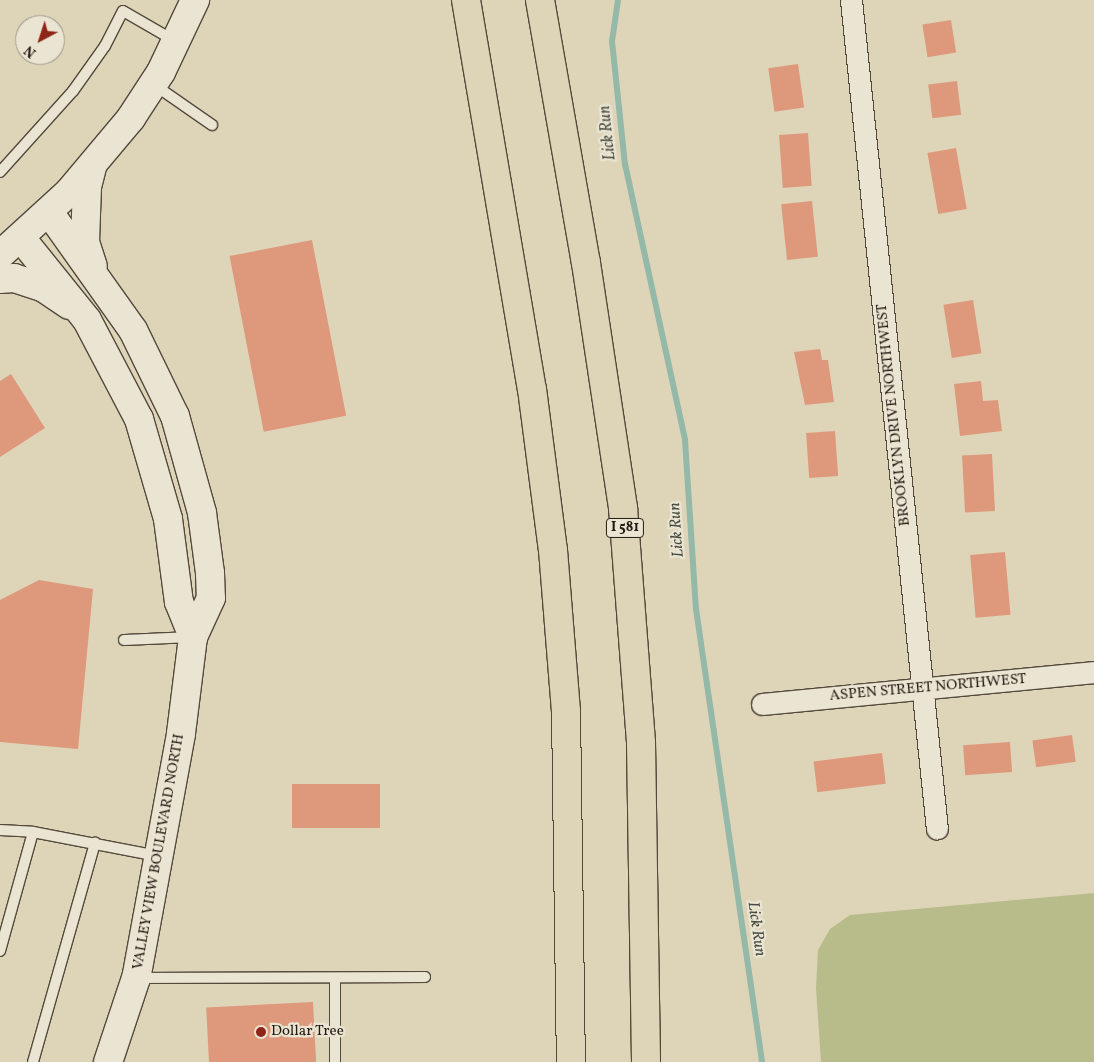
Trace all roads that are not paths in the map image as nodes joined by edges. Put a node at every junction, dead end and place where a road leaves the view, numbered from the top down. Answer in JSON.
{"nodes":[{"id":1,"x":195,"y":0,"type":"edge"},
{"id":2,"x":466,"y":0,"type":"edge"},
{"id":3,"x":540,"y":0,"type":"edge"},
{"id":4,"x":852,"y":0,"type":"edge"},
{"id":5,"x":176,"y":42,"type":"junction"},
{"id":6,"x":153,"y":84,"type":"junction"},
{"id":7,"x":212,"y":125,"type":"dead end"},
{"id":8,"x":92,"y":167,"type":"junction"},
{"id":9,"x":0,"y":172,"type":"edge"},
{"id":10,"x":49,"y":212,"type":"junction"},
{"id":11,"x":21,"y":238,"type":"junction"},
{"id":12,"x":0,"y":255,"type":"edge"},
{"id":13,"x":96,"y":277,"type":"junction"},
{"id":14,"x":0,"y":279,"type":"edge"},
{"id":15,"x":81,"y":313,"type":"junction"},
{"id":16,"x":193,"y":637,"type":"junction"},
{"id":17,"x":124,"y":640,"type":"dead end"},
{"id":18,"x":1094,"y":672,"type":"edge"},
{"id":19,"x":922,"y":688,"type":"junction"},
{"id":20,"x":762,"y":704,"type":"dead end"},
{"id":21,"x":0,"y":830,"type":"edge"},
{"id":22,"x":937,"y":830,"type":"dead end"},
{"id":23,"x":33,"y":832,"type":"junction"},
{"id":24,"x":96,"y":843,"type":"junction"},
{"id":25,"x":159,"y":856,"type":"junction"},
{"id":26,"x":0,"y":951,"type":"edge"},
{"id":27,"x":425,"y":977,"type":"dead end"},
{"id":28,"x":136,"y":978,"type":"junction"},
{"id":29,"x":335,"y":978,"type":"junction"},
{"id":30,"x":33,"y":1062,"type":"edge"},
{"id":31,"x":108,"y":1062,"type":"edge"},
{"id":32,"x":335,"y":1062,"type":"edge"},
{"id":33,"x":571,"y":1062,"type":"edge"},
{"id":34,"x":646,"y":1062,"type":"edge"}],
"edges":[{"from":1,"to":5,"type":"street"},
{"from":2,"to":33,"type":"highway"},
{"from":3,"to":34,"type":"highway","number":"I 581"},
{"from":4,"to":19,"type":"street","name":"BROOKLYN DRIVE NORTHWEST"},
{"from":5,"to":6,"type":"street"},
{"from":5,"to":9,"type":"lane"},
{"from":6,"to":7,"type":"lane"},
{"from":6,"to":8,"type":"street"},
{"from":8,"to":10,"type":"street"},
{"from":8,"to":13,"type":"street"},
{"from":10,"to":11,"type":"street"},
{"from":10,"to":13,"type":"street","name":"VALLEY VIEW BOULEVARD NORTH"},
{"from":11,"to":12,"type":"street"},
{"from":11,"to":15,"type":"street","name":"VALLEY VIEW BOULEVARD NORTH"},
{"from":13,"to":16,"type":"street","name":"VALLEY VIEW BOULEVARD NORTH"},
{"from":14,"to":15,"type":"street"},
{"from":15,"to":16,"type":"street","name":"VALLEY VIEW BOULEVARD NORTH"},
{"from":16,"to":17,"type":"lane"},
{"from":16,"to":25,"type":"street","name":"VALLEY VIEW BOULEVARD NORTH"},
{"from":18,"to":19,"type":"street","name":"ASPEN STREET NORTHWEST"},
{"from":19,"to":20,"type":"street","name":"ASPEN STREET NORTHWEST"},
{"from":19,"to":22,"type":"street","name":"BROOKLYN DRIVE NORTHWEST"},
{"from":21,"to":23,"type":"lane"},
{"from":23,"to":24,"type":"lane"},
{"from":23,"to":26,"type":"lane"},
{"from":24,"to":25,"type":"lane"},
{"from":24,"to":30,"type":"lane"},
{"from":25,"to":28,"type":"street","name":"VALLEY VIEW BOULEVARD NORTH"},
{"from":27,"to":29,"type":"lane"},
{"from":28,"to":29,"type":"lane"},
{"from":28,"to":31,"type":"street","name":"VALLEY VIEW BOULEVARD NORTH"},
{"from":29,"to":32,"type":"lane"}]}
